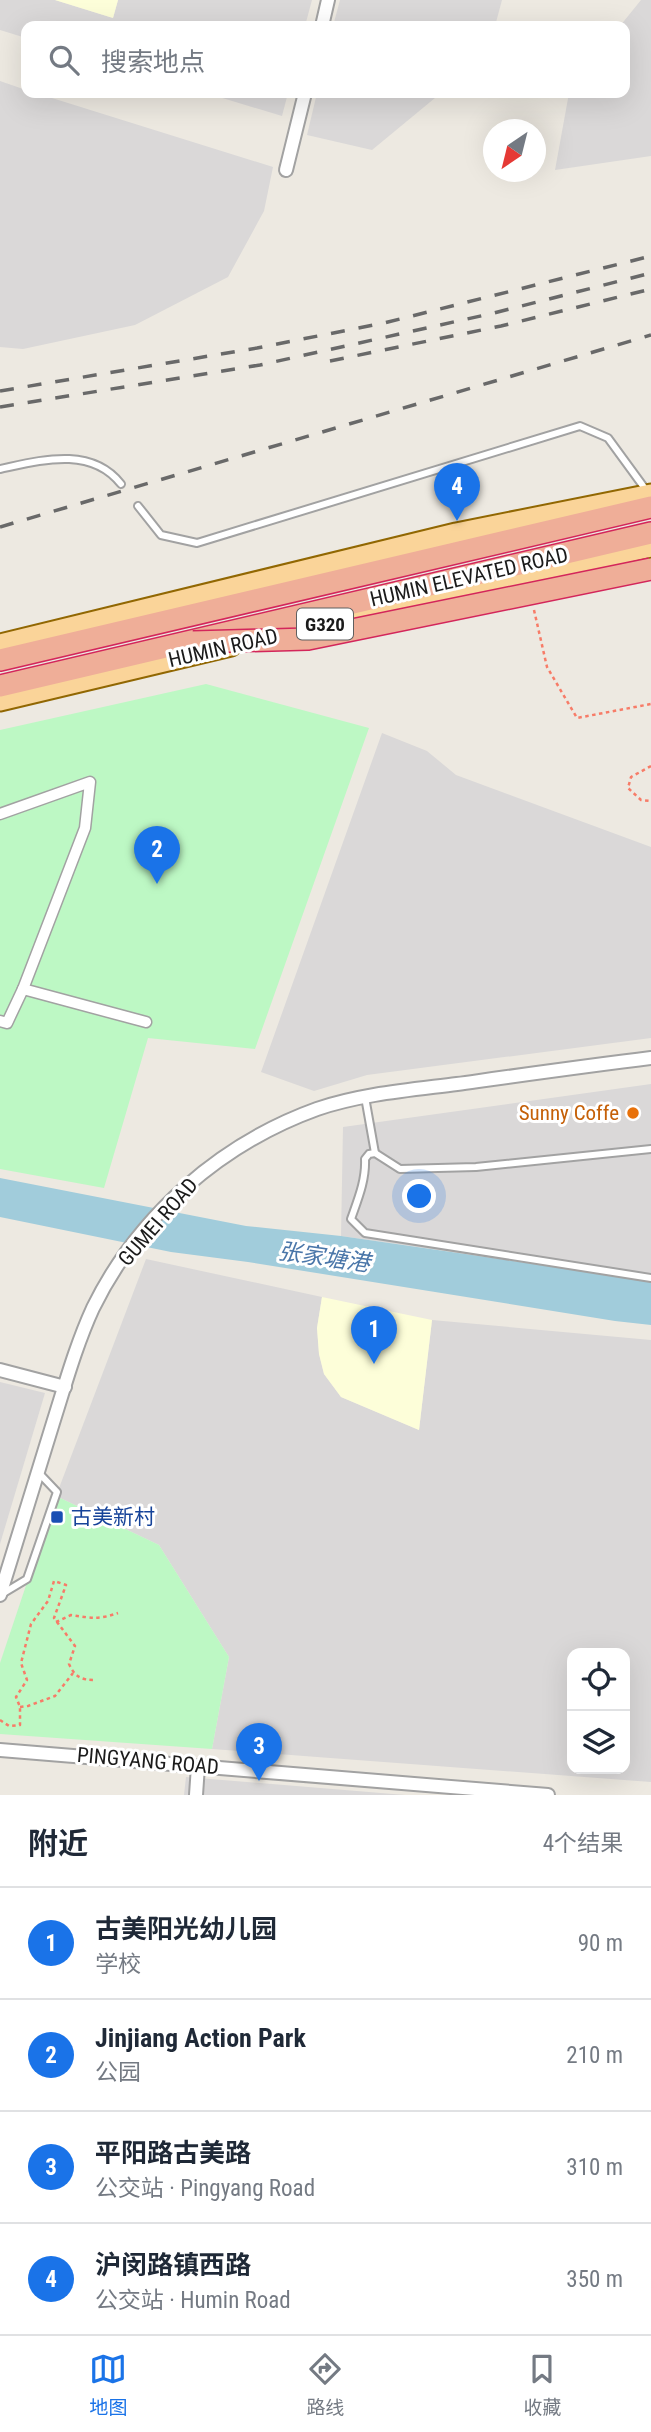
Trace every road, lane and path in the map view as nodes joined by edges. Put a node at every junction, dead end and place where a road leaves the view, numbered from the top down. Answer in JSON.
{"nodes":[{"id":1,"x":328,"y":0,"type":"edge"},
{"id":2,"x":322,"y":21,"type":"edge"},
{"id":3,"x":304,"y":98,"type":"edge"},
{"id":4,"x":286,"y":170,"type":"dead end"},
{"id":5,"x":0,"y":469,"type":"edge"},
{"id":6,"x":121,"y":484,"type":"dead end"},
{"id":7,"x":650,"y":499,"type":"edge"},
{"id":8,"x":138,"y":506,"type":"dead end"},
{"id":9,"x":651,"y":533,"type":"edge"},
{"id":10,"x":651,"y":547,"type":"edge"},
{"id":11,"x":651,"y":569,"type":"edge"},
{"id":12,"x":534,"y":610,"type":"dead end"},
{"id":13,"x":193,"y":642,"type":"junction"},
{"id":14,"x":0,"y":644,"type":"edge"},
{"id":15,"x":0,"y":660,"type":"edge"},
{"id":16,"x":0,"y":686,"type":"edge"},
{"id":17,"x":0,"y":701,"type":"edge"},
{"id":18,"x":651,"y":704,"type":"edge"},
{"id":19,"x":651,"y":766,"type":"edge"},
{"id":20,"x":651,"y":801,"type":"edge"},
{"id":21,"x":0,"y":814,"type":"edge"},
{"id":22,"x":23,"y":989,"type":"junction"},
{"id":23,"x":0,"y":1021,"type":"edge"},
{"id":24,"x":146,"y":1022,"type":"dead end"},
{"id":25,"x":651,"y":1058,"type":"edge"},
{"id":26,"x":365,"y":1097,"type":"junction"},
{"id":27,"x":651,"y":1149,"type":"edge"},
{"id":28,"x":375,"y":1153,"type":"junction"},
{"id":29,"x":651,"y":1278,"type":"edge"},
{"id":30,"x":0,"y":1370,"type":"edge"},
{"id":31,"x":65,"y":1387,"type":"junction"},
{"id":32,"x":38,"y":1472,"type":"junction"},
{"id":33,"x":0,"y":1595,"type":"edge"},
{"id":34,"x":118,"y":1613,"type":"dead end"},
{"id":35,"x":56,"y":1622,"type":"junction"},
{"id":36,"x":73,"y":1673,"type":"junction"},
{"id":37,"x":95,"y":1680,"type":"dead end"},
{"id":38,"x":20,"y":1707,"type":"junction"},
{"id":39,"x":0,"y":1720,"type":"edge"},
{"id":40,"x":0,"y":1749,"type":"edge"},
{"id":41,"x":198,"y":1766,"type":"junction"},
{"id":42,"x":196,"y":1795,"type":"edge"},
{"id":43,"x":543,"y":1795,"type":"edge"},
{"id":44,"x":548,"y":1795,"type":"edge"}],
"edges":[{"from":1,"to":2,"type":"street"},
{"from":3,"to":4,"type":"street"},
{"from":5,"to":6,"type":"lane"},
{"from":7,"to":8,"type":"lane"},
{"from":7,"to":14,"type":"main road"},
{"from":7,"to":15,"type":"highway","name":"HUMIN ELEVATED ROAD"},
{"from":9,"to":13,"type":"highway","name":"HUMIN ELEVATED ROAD","bridge":true},
{"from":10,"to":17,"type":"main road","name":"HUMIN ROAD","number":"G320"},
{"from":11,"to":13,"type":"highway","bridge":true},
{"from":12,"to":18,"type":"path"},
{"from":13,"to":16,"type":"highway","name":"HUMIN ELEVATED ROAD"},
{"from":19,"to":20,"type":"path"},
{"from":21,"to":22,"type":"street"},
{"from":22,"to":23,"type":"street"},
{"from":22,"to":24,"type":"street"},
{"from":25,"to":26,"type":"street","name":"GUMEI ROAD"},
{"from":26,"to":28,"type":"lane"},
{"from":26,"to":31,"type":"street","name":"GUMEI ROAD"},
{"from":27,"to":28,"type":"lane"},
{"from":28,"to":29,"type":"lane"},
{"from":30,"to":31,"type":"street"},
{"from":31,"to":32,"type":"street","name":"GUMEI ROAD"},
{"from":32,"to":33,"type":"street","name":"GUMEI ROAD"},
{"from":32,"to":33,"type":"lane"},
{"from":34,"to":35,"type":"path"},
{"from":35,"to":36,"type":"path"},
{"from":35,"to":38,"type":"path"},
{"from":36,"to":37,"type":"path"},
{"from":36,"to":38,"type":"path"},
{"from":38,"to":39,"type":"path"},
{"from":40,"to":41,"type":"street","name":"PINGYANG ROAD"},
{"from":41,"to":42,"type":"street"},
{"from":41,"to":43,"type":"street","name":"PINGYANG ROAD"},
{"from":43,"to":44,"type":"street","name":"PINGYANG ROAD"}]}
